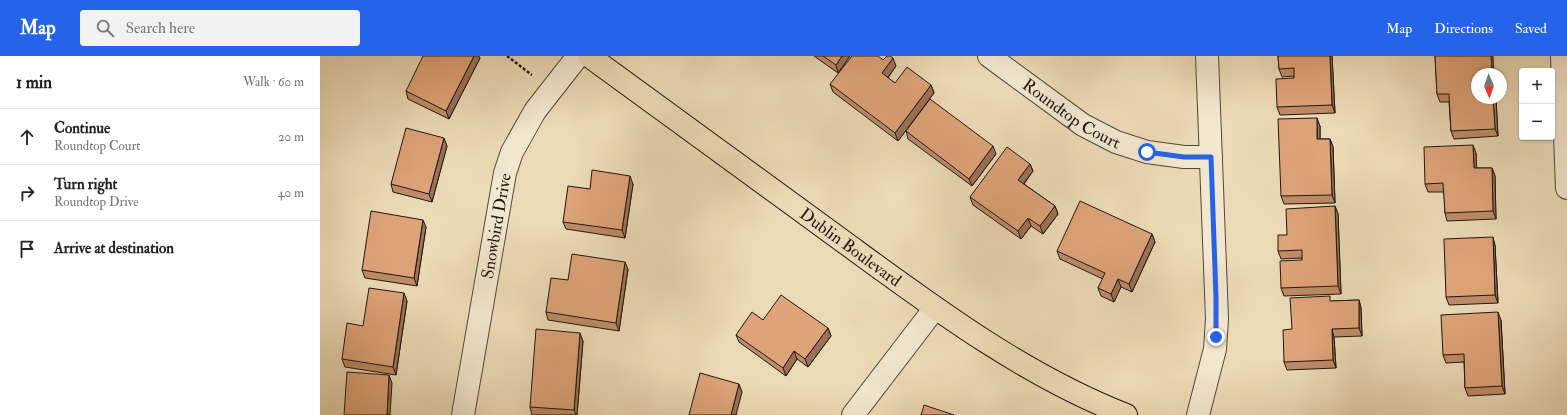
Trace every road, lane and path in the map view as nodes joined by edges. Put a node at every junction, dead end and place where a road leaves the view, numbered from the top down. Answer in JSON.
{"nodes":[{"id":1,"x":578,"y":56,"type":"edge"},
{"id":2,"x":589,"y":56,"type":"edge"},
{"id":3,"x":989,"y":56,"type":"edge"},
{"id":4,"x":1207,"y":56,"type":"edge"},
{"id":5,"x":1562,"y":56,"type":"edge"},
{"id":6,"x":1211,"y":157,"type":"junction"},
{"id":7,"x":1567,"y":188,"type":"edge"},
{"id":8,"x":935,"y":308,"type":"junction"},
{"id":9,"x":463,"y":415,"type":"edge"},
{"id":10,"x":853,"y":415,"type":"edge"},
{"id":11,"x":1126,"y":415,"type":"edge"},
{"id":12,"x":1198,"y":415,"type":"edge"}],
"edges":[{"from":1,"to":9,"type":"street","name":"Snowbird Drive"},
{"from":2,"to":8,"type":"main road","name":"Dublin Boulevard"},
{"from":3,"to":6,"type":"street","name":"Roundtop Court"},
{"from":4,"to":6,"type":"street"},
{"from":5,"to":7,"type":"street"},
{"from":6,"to":12,"type":"street"},
{"from":8,"to":10,"type":"street"},
{"from":8,"to":11,"type":"main road","name":"Dublin Boulevard"}]}
